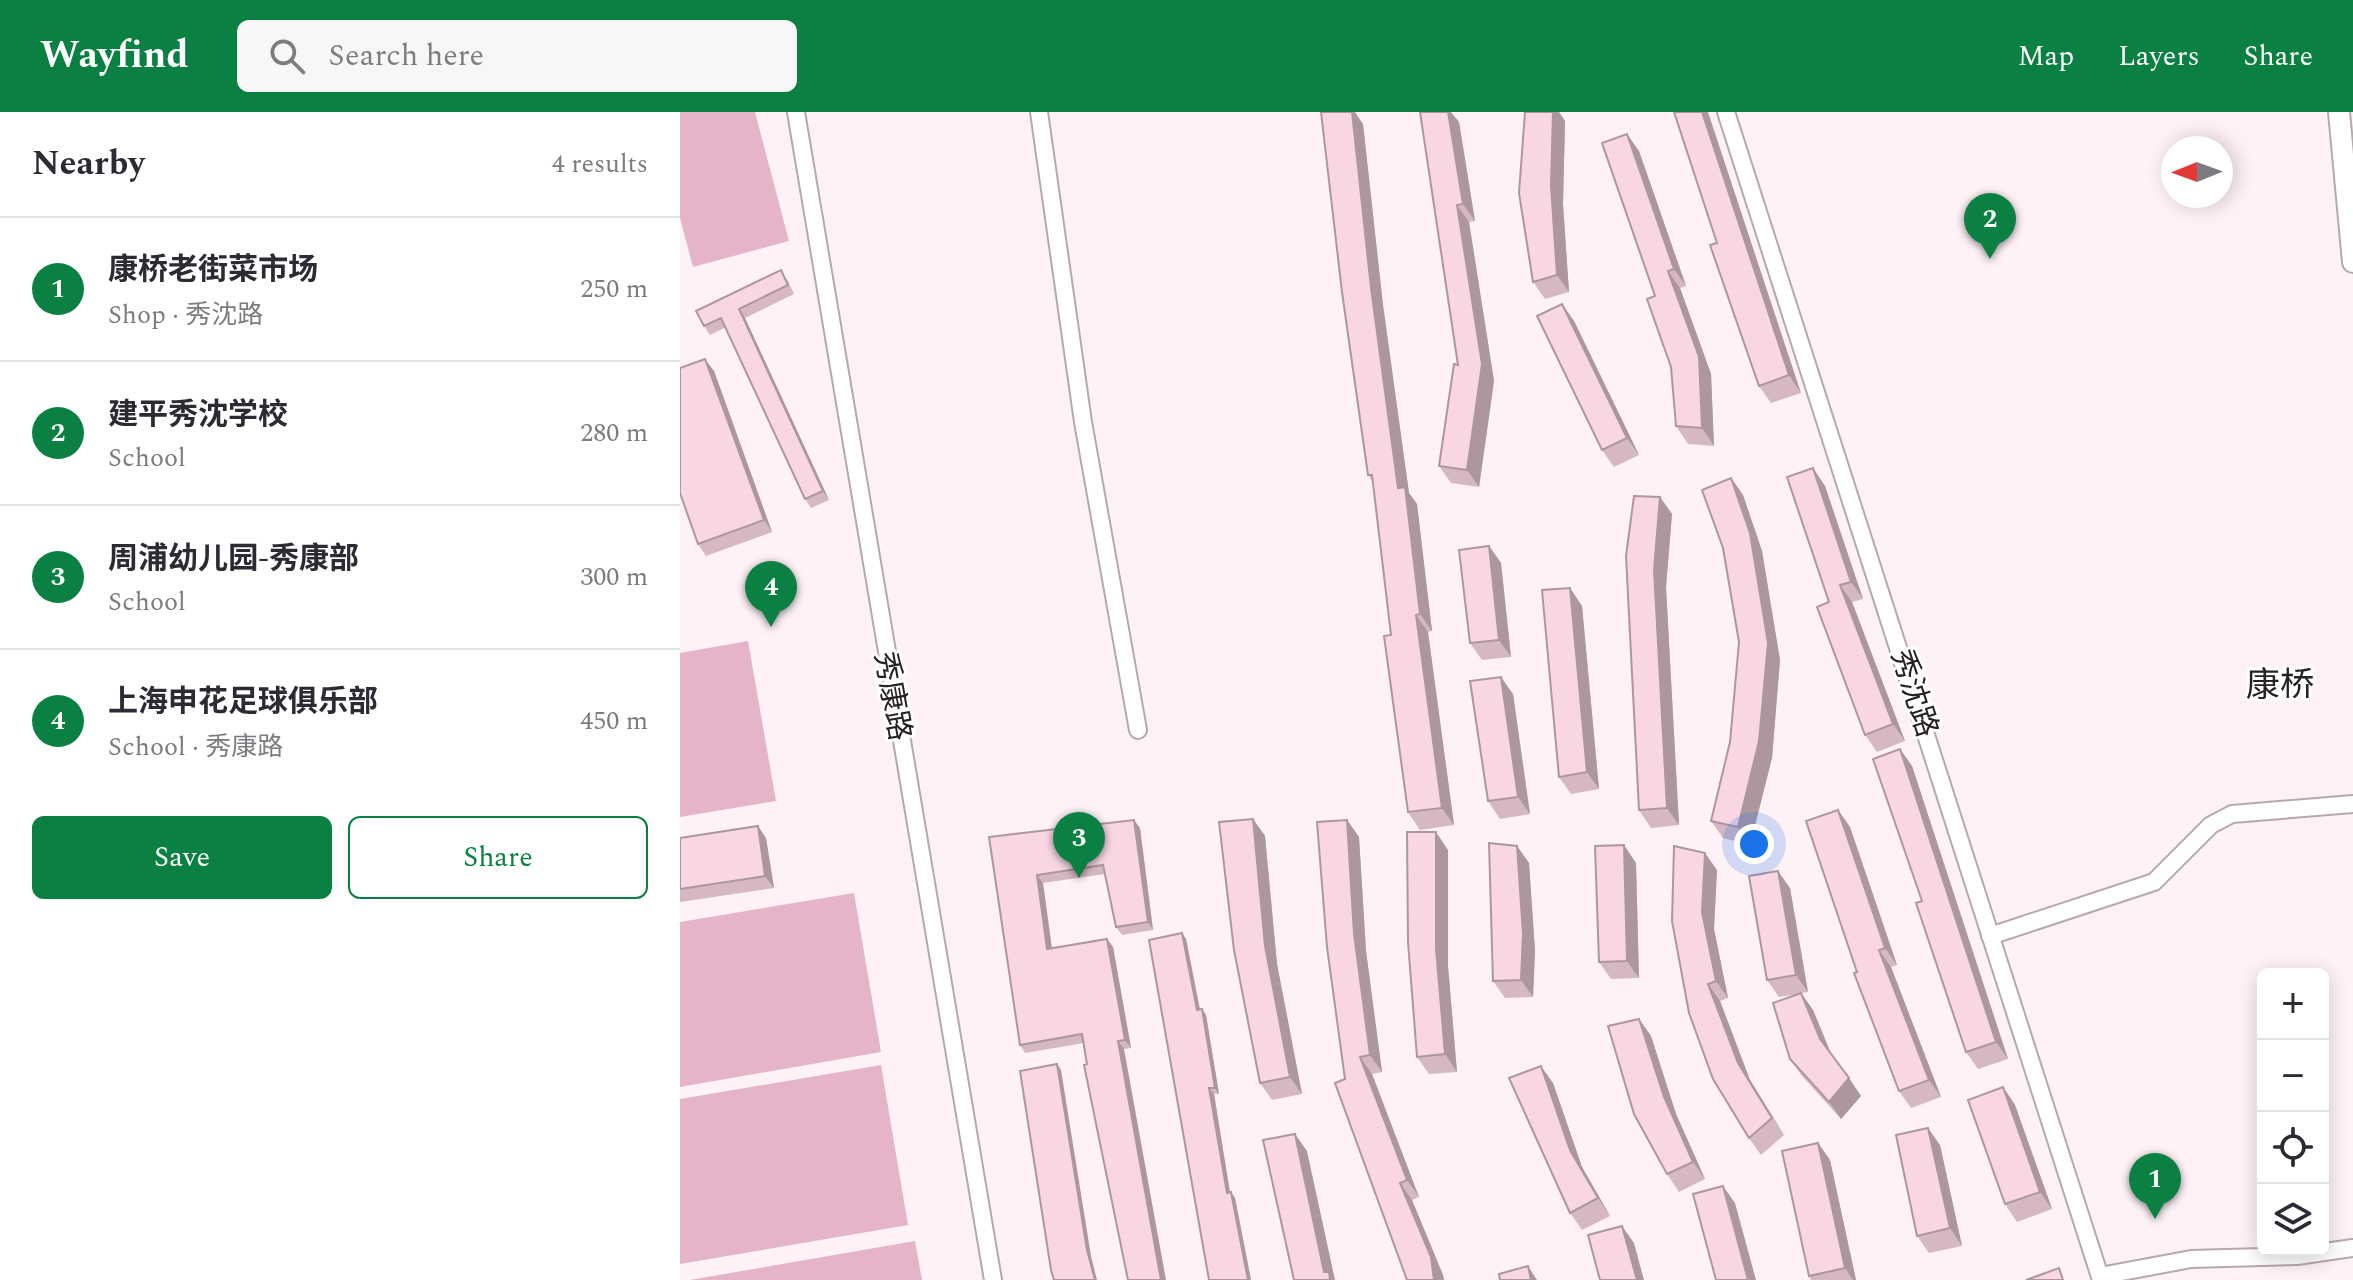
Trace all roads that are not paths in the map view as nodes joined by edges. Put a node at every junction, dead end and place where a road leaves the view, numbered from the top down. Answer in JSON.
{"nodes":[{"id":1,"x":796,"y":112,"type":"edge"},
{"id":2,"x":1039,"y":112,"type":"edge"},
{"id":3,"x":1726,"y":112,"type":"edge"},
{"id":4,"x":2339,"y":112,"type":"edge"},
{"id":5,"x":2353,"y":262,"type":"edge"},
{"id":6,"x":1138,"y":730,"type":"dead end"},
{"id":7,"x":2353,"y":804,"type":"edge"},
{"id":8,"x":1991,"y":936,"type":"junction"},
{"id":9,"x":2353,"y":1248,"type":"edge"},
{"id":10,"x":2100,"y":1278,"type":"edge"},
{"id":11,"x":993,"y":1280,"type":"edge"}],
"edges":[{"from":1,"to":11,"type":"street","name":"秀康路"},
{"from":2,"to":6,"type":"street"},
{"from":3,"to":8,"type":"street","name":"秀沈路"},
{"from":4,"to":5,"type":"main road"},
{"from":7,"to":8,"type":"street"},
{"from":8,"to":10,"type":"street","name":"秀沈路"},
{"from":9,"to":10,"type":"street"}]}
